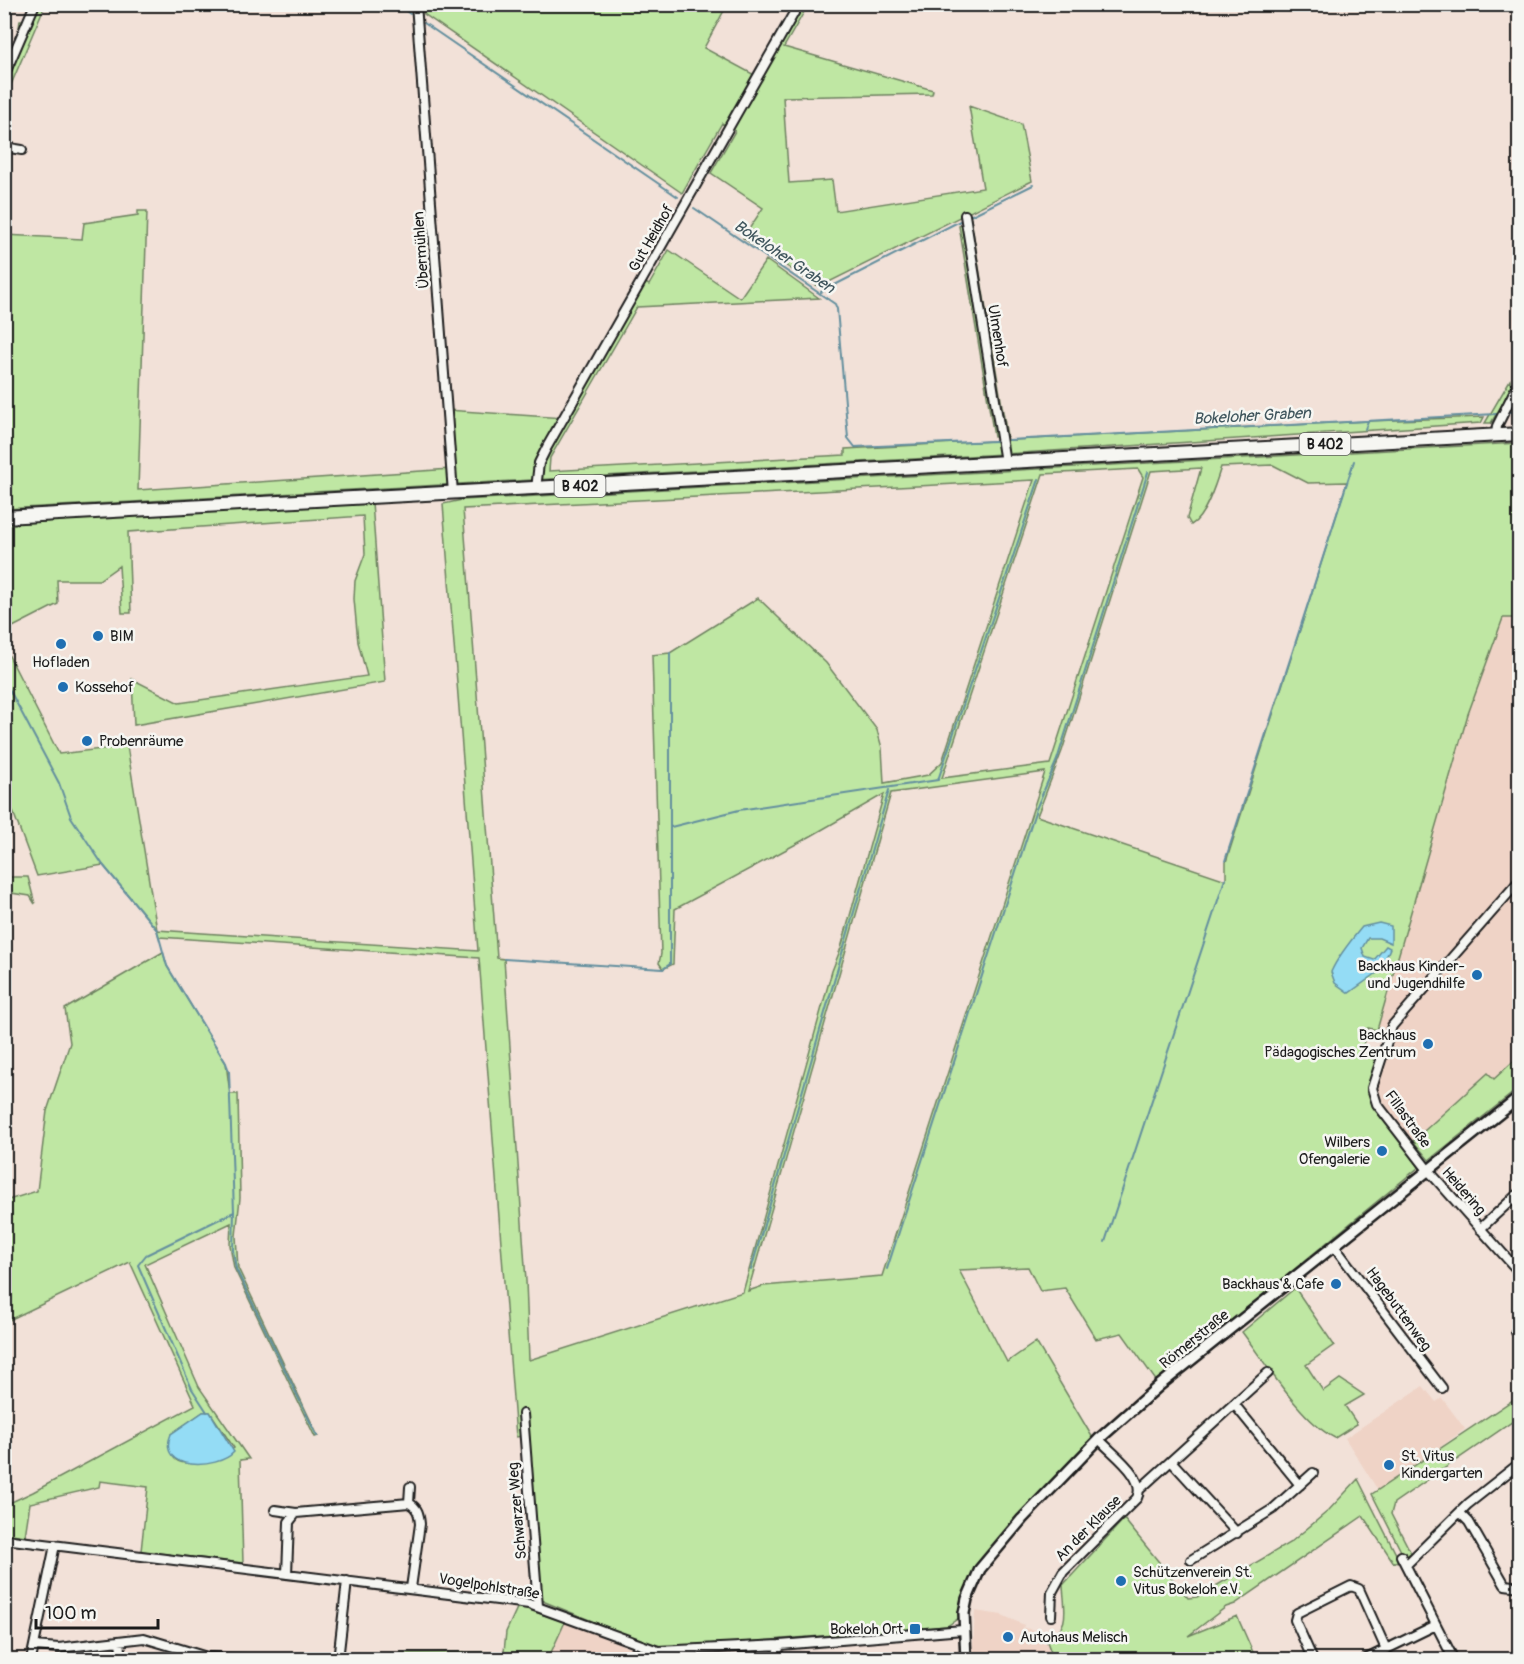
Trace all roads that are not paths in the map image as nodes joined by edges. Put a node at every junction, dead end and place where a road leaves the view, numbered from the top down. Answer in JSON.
{"nodes":[{"id":1,"x":35,"y":4,"type":"edge"},
{"id":2,"x":416,"y":4,"type":"edge"},
{"id":3,"x":799,"y":4,"type":"edge"},
{"id":4,"x":4,"y":76,"type":"edge"},
{"id":5,"x":4,"y":147,"type":"edge"},
{"id":6,"x":22,"y":150,"type":"dead end"},
{"id":7,"x":965,"y":215,"type":"dead end"},
{"id":8,"x":1520,"y":380,"type":"edge"},
{"id":9,"x":1520,"y":434,"type":"edge"},
{"id":10,"x":1496,"y":435,"type":"junction"},
{"id":11,"x":1005,"y":462,"type":"junction"},
{"id":12,"x":536,"y":489,"type":"junction"},
{"id":13,"x":453,"y":493,"type":"junction"},
{"id":14,"x":4,"y":516,"type":"edge"},
{"id":15,"x":1520,"y":880,"type":"edge"},
{"id":16,"x":1520,"y":1097,"type":"edge"},
{"id":17,"x":1428,"y":1170,"type":"junction"},
{"id":18,"x":1520,"y":1192,"type":"edge"},
{"id":19,"x":1480,"y":1229,"type":"junction"},
{"id":20,"x":1334,"y":1246,"type":"junction"},
{"id":21,"x":1520,"y":1273,"type":"edge"},
{"id":22,"x":1268,"y":1373,"type":"dead end"},
{"id":23,"x":1442,"y":1388,"type":"dead end"},
{"id":24,"x":1234,"y":1404,"type":"junction"},
{"id":25,"x":523,"y":1414,"type":"dead end"},
{"id":26,"x":1099,"y":1439,"type":"junction"},
{"id":27,"x":1171,"y":1461,"type":"junction"},
{"id":28,"x":1520,"y":1463,"type":"edge"},
{"id":29,"x":1313,"y":1473,"type":"dead end"},
{"id":30,"x":1299,"y":1485,"type":"junction"},
{"id":31,"x":410,"y":1487,"type":"dead end"},
{"id":32,"x":1140,"y":1489,"type":"junction"},
{"id":33,"x":409,"y":1503,"type":"junction"},
{"id":34,"x":275,"y":1510,"type":"dead end"},
{"id":35,"x":296,"y":1513,"type":"junction"},
{"id":36,"x":1460,"y":1513,"type":"junction"},
{"id":37,"x":1237,"y":1533,"type":"junction"},
{"id":38,"x":4,"y":1539,"type":"edge"},
{"id":39,"x":55,"y":1545,"type":"junction"},
{"id":40,"x":1401,"y":1556,"type":"dead end"},
{"id":41,"x":1191,"y":1560,"type":"dead end"},
{"id":42,"x":1406,"y":1565,"type":"junction"},
{"id":43,"x":287,"y":1574,"type":"junction"},
{"id":44,"x":347,"y":1581,"type":"junction"},
{"id":45,"x":1520,"y":1587,"type":"edge"},
{"id":46,"x":411,"y":1588,"type":"junction"},
{"id":47,"x":538,"y":1606,"type":"junction"},
{"id":48,"x":1051,"y":1616,"type":"dead end"},
{"id":49,"x":1436,"y":1625,"type":"junction"},
{"id":50,"x":963,"y":1630,"type":"junction"},
{"id":51,"x":120,"y":1641,"type":"junction"},
{"id":52,"x":780,"y":1645,"type":"junction"},
{"id":53,"x":34,"y":1646,"type":"junction"},
{"id":54,"x":1386,"y":1649,"type":"junction"},
{"id":55,"x":207,"y":1658,"type":"edge"},
{"id":56,"x":32,"y":1659,"type":"edge"},
{"id":57,"x":122,"y":1659,"type":"edge"},
{"id":58,"x":268,"y":1659,"type":"edge"},
{"id":59,"x":338,"y":1659,"type":"edge"},
{"id":60,"x":775,"y":1659,"type":"edge"},
{"id":61,"x":966,"y":1659,"type":"edge"},
{"id":62,"x":1313,"y":1659,"type":"edge"},
{"id":63,"x":1364,"y":1659,"type":"edge"},
{"id":64,"x":1454,"y":1659,"type":"edge"}],
"edges":[{"from":1,"to":4,"type":"street"},
{"from":2,"to":13,"type":"street","name":"Übermühlen"},
{"from":3,"to":12,"type":"street","name":"Gut Heidhof"},
{"from":5,"to":6,"type":"street"},
{"from":7,"to":11,"type":"street","name":"Ulmenhof"},
{"from":8,"to":10,"type":"street"},
{"from":9,"to":10,"type":"main road","number":"B 402"},
{"from":10,"to":11,"type":"main road","number":"B 402"},
{"from":11,"to":12,"type":"main road","number":"B 402"},
{"from":12,"to":13,"type":"main road","number":"B 402"},
{"from":13,"to":14,"type":"main road","number":"B 402"},
{"from":15,"to":17,"type":"street","name":"Fillastraße"},
{"from":16,"to":17,"type":"street","name":"Römerstraße"},
{"from":17,"to":19,"type":"street","name":"Heidering"},
{"from":17,"to":20,"type":"street","name":"Römerstraße"},
{"from":18,"to":19,"type":"street","name":"Heidering"},
{"from":19,"to":21,"type":"street","name":"Heidering"},
{"from":20,"to":23,"type":"street","name":"Hagebuttenweg"},
{"from":20,"to":26,"type":"street","name":"Römerstraße"},
{"from":22,"to":24,"type":"street"},
{"from":24,"to":27,"type":"street"},
{"from":24,"to":30,"type":"street"},
{"from":25,"to":47,"type":"street","name":"Schwarzer Weg"},
{"from":26,"to":32,"type":"street","name":"An der Klause"},
{"from":26,"to":50,"type":"street","name":"Römerstraße"},
{"from":27,"to":32,"type":"street"},
{"from":27,"to":37,"type":"street"},
{"from":28,"to":36,"type":"street"},
{"from":29,"to":30,"type":"street"},
{"from":30,"to":37,"type":"street"},
{"from":31,"to":33,"type":"street"},
{"from":32,"to":48,"type":"street","name":"An der Klause"},
{"from":33,"to":35,"type":"street"},
{"from":33,"to":46,"type":"street"},
{"from":34,"to":35,"type":"street"},
{"from":35,"to":43,"type":"street"},
{"from":36,"to":42,"type":"street"},
{"from":36,"to":45,"type":"street"},
{"from":37,"to":41,"type":"street"},
{"from":38,"to":39,"type":"street","name":"Vogelpohlstraße"},
{"from":39,"to":43,"type":"street","name":"Vogelpohlstraße"},
{"from":39,"to":53,"type":"street"},
{"from":40,"to":42,"type":"street"},
{"from":42,"to":49,"type":"street"},
{"from":43,"to":44,"type":"street","name":"Vogelpohlstraße"},
{"from":44,"to":46,"type":"street","name":"Vogelpohlstraße"},
{"from":44,"to":59,"type":"street"},
{"from":46,"to":47,"type":"street","name":"Vogelpohlstraße"},
{"from":47,"to":52,"type":"street","name":"Vogelpohlstraße"},
{"from":49,"to":54,"type":"street"},
{"from":49,"to":64,"type":"street"},
{"from":50,"to":52,"type":"street","name":"Vogelpohlstraße"},
{"from":50,"to":61,"type":"street","name":"Römerstraße"},
{"from":51,"to":53,"type":"street"},
{"from":51,"to":55,"type":"street"},
{"from":51,"to":57,"type":"street"},
{"from":52,"to":60,"type":"street"},
{"from":53,"to":56,"type":"street"},
{"from":54,"to":62,"type":"street"},
{"from":54,"to":63,"type":"street"},
{"from":55,"to":58,"type":"street"}]}
